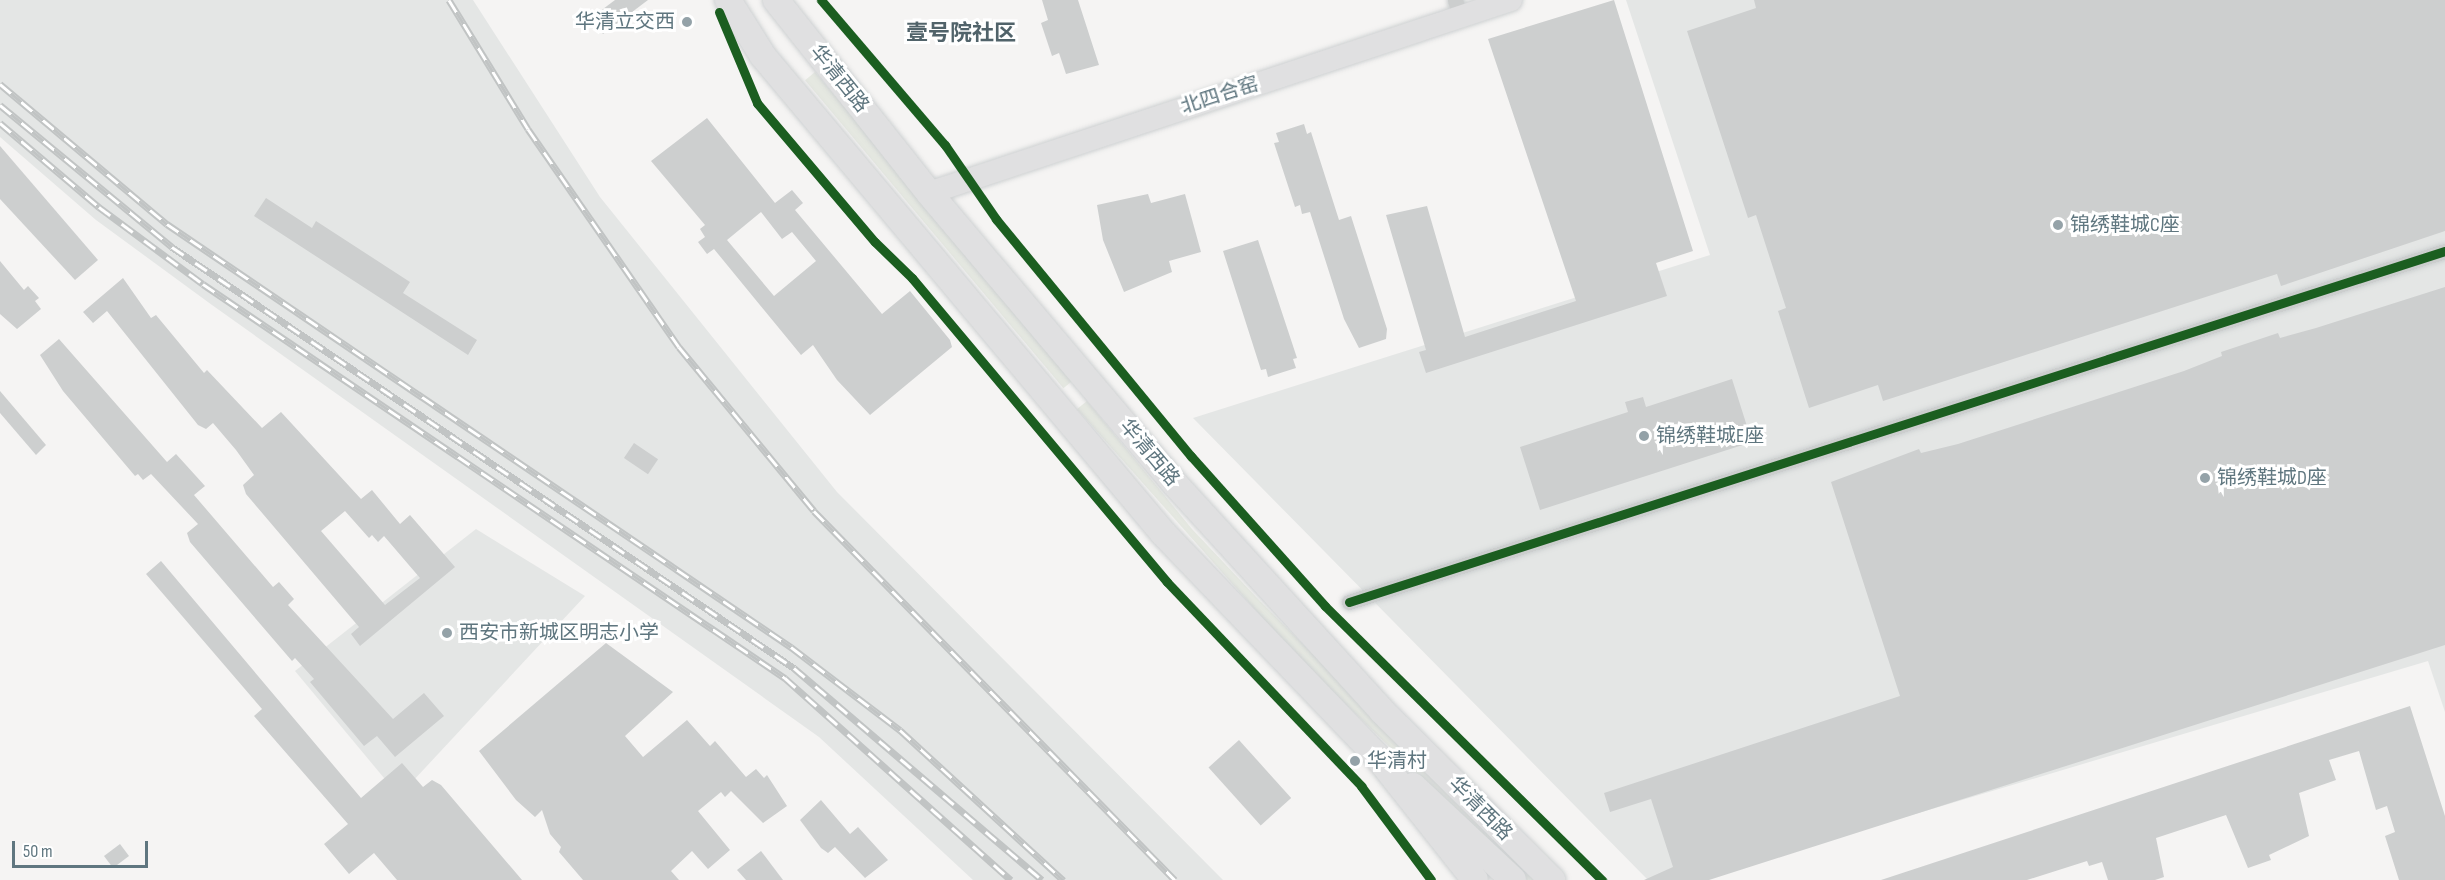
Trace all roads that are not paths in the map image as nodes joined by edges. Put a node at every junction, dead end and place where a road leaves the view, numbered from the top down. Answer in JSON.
{"nodes":[{"id":1,"x":708,"y":0,"type":"edge"},
{"id":2,"x":728,"y":0,"type":"edge"},
{"id":3,"x":776,"y":0,"type":"edge"},
{"id":4,"x":782,"y":0,"type":"edge"},
{"id":5,"x":1511,"y":0,"type":"edge"},
{"id":6,"x":1458,"y":8,"type":"edge"},
{"id":7,"x":795,"y":25,"type":"junction"},
{"id":8,"x":764,"y":57,"type":"junction"},
{"id":9,"x":929,"y":193,"type":"junction"},
{"id":10,"x":2445,"y":251,"type":"edge"},
{"id":11,"x":1349,"y":602,"type":"dead end"},
{"id":12,"x":1376,"y":755,"type":"junction"},
{"id":13,"x":1475,"y":880,"type":"edge"},
{"id":14,"x":1513,"y":880,"type":"edge"},
{"id":15,"x":1552,"y":880,"type":"edge"}],
"edges":[{"from":1,"to":8,"type":"main road"},
{"from":2,"to":8,"type":"main road","name":"华清西路"},
{"from":3,"to":7,"type":"main road","name":"华清西路"},
{"from":4,"to":7,"type":"main road"},
{"from":5,"to":6,"type":"street","name":"北四合窑"},
{"from":6,"to":9,"type":"street","name":"北四合窑"},
{"from":7,"to":9,"type":"main road","name":"华清西路"},
{"from":8,"to":12,"type":"main road","name":"华清西路"},
{"from":9,"to":15,"type":"main road","name":"华清西路"},
{"from":10,"to":11,"type":"street"},
{"from":12,"to":13,"type":"main road","name":"华清西路"},
{"from":12,"to":14,"type":"main road"}]}
